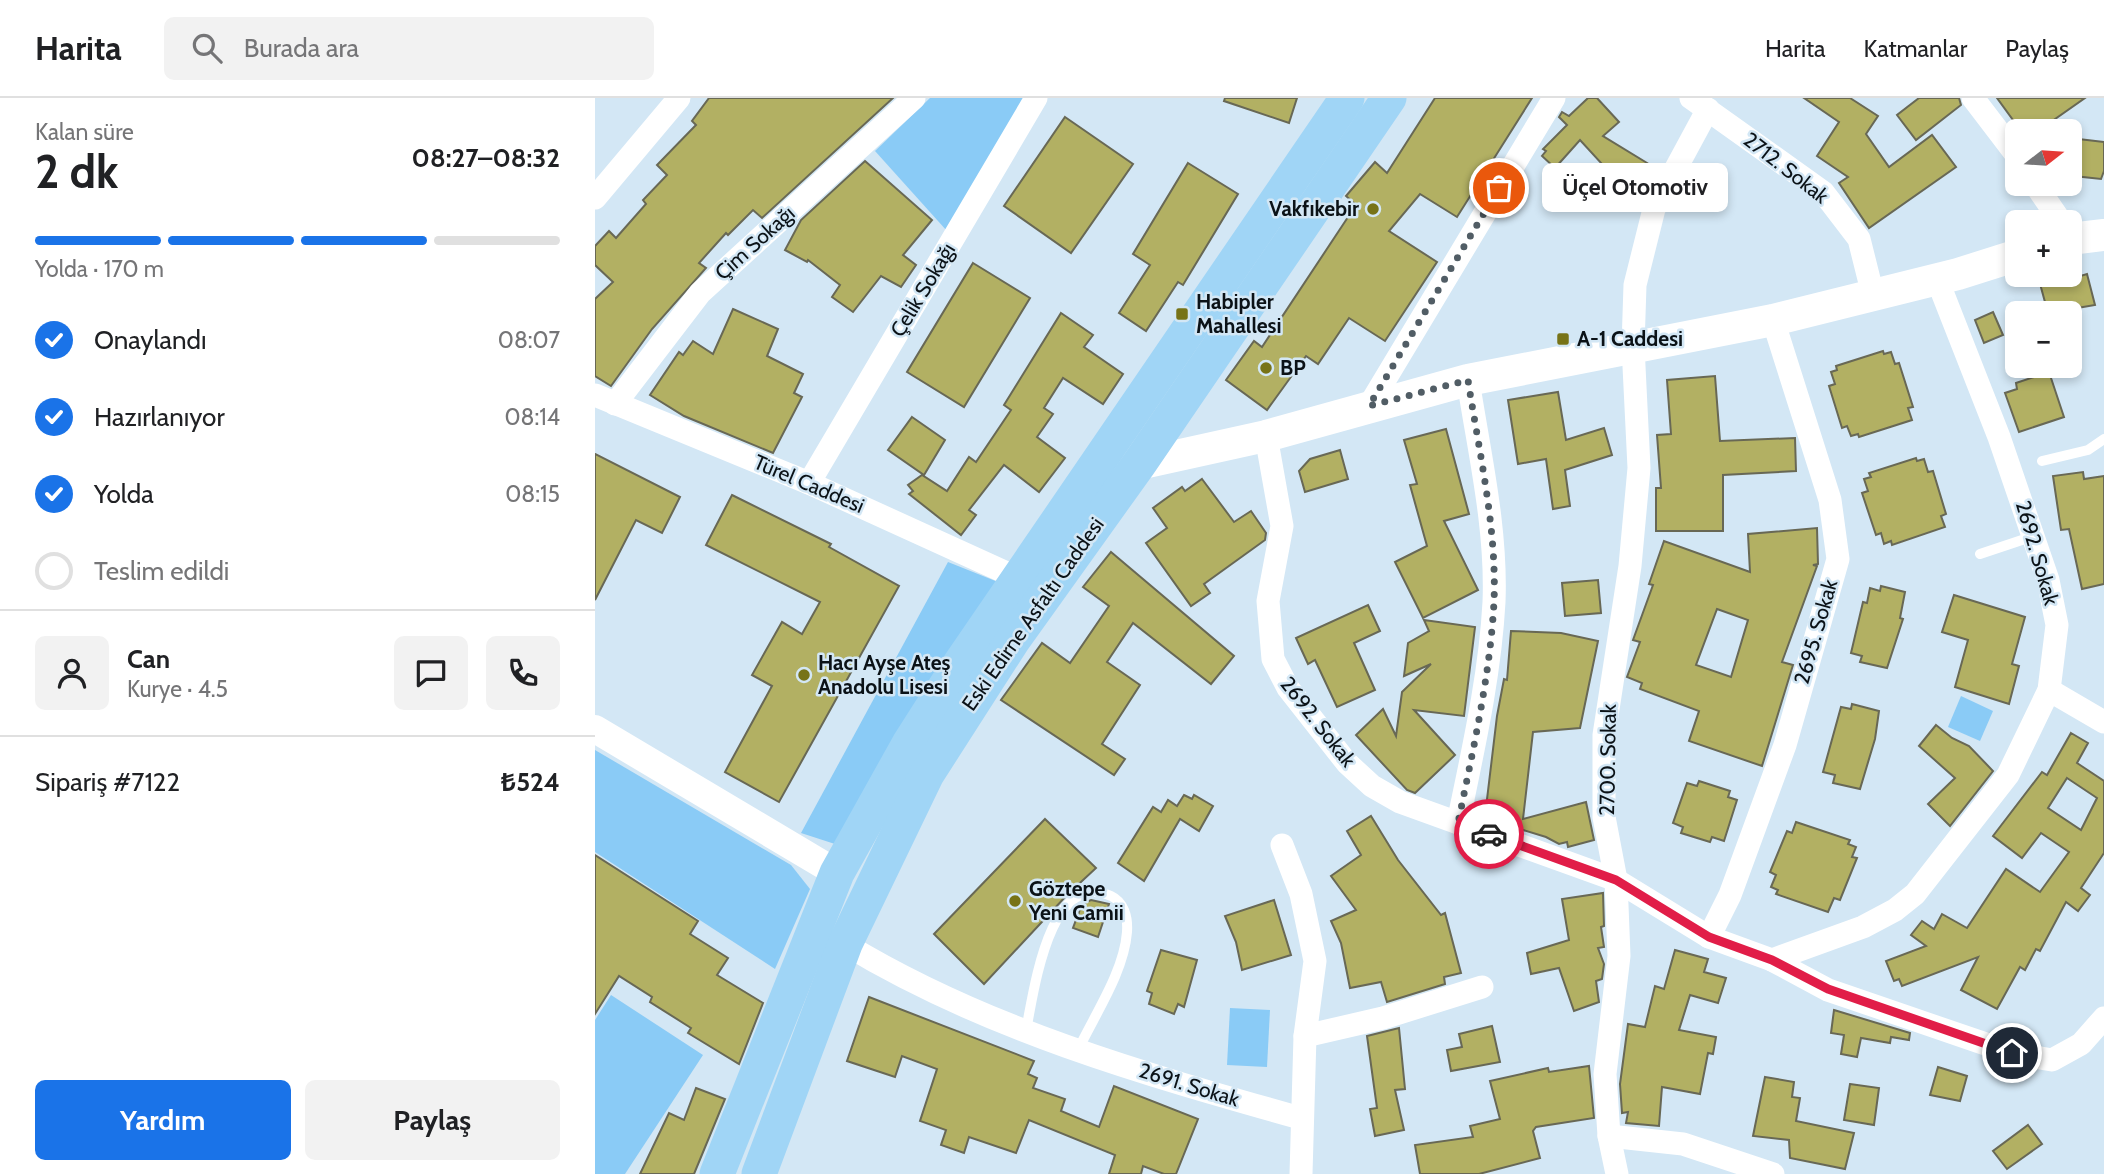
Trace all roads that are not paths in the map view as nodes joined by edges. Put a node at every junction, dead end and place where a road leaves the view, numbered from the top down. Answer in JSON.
{"nodes":[{"id":1,"x":679,"y":98,"type":"edge"},
{"id":2,"x":913,"y":98,"type":"edge"},
{"id":3,"x":1036,"y":98,"type":"edge"},
{"id":4,"x":1347,"y":98,"type":"edge"},
{"id":5,"x":1389,"y":98,"type":"edge"},
{"id":6,"x":1554,"y":98,"type":"edge"},
{"id":7,"x":1973,"y":98,"type":"edge"},
{"id":8,"x":1700,"y":104,"type":"edge"},
{"id":9,"x":2005,"y":140,"type":"edge"},
{"id":10,"x":595,"y":198,"type":"edge"},
{"id":11,"x":2082,"y":234,"type":"edge"},
{"id":12,"x":2104,"y":234,"type":"edge"},
{"id":13,"x":2005,"y":259,"type":"edge"},
{"id":14,"x":1937,"y":279,"type":"junction"},
{"id":15,"x":1873,"y":295,"type":"junction"},
{"id":16,"x":1773,"y":320,"type":"junction"},
{"id":17,"x":1633,"y":346,"type":"junction"},
{"id":18,"x":1468,"y":380,"type":"junction"},
{"id":19,"x":605,"y":400,"type":"edge"},
{"id":20,"x":1369,"y":406,"type":"junction"},
{"id":21,"x":1266,"y":436,"type":"junction"},
{"id":22,"x":2104,"y":439,"type":"edge"},
{"id":23,"x":1126,"y":454,"type":"junction"},
{"id":24,"x":2042,"y":461,"type":"dead end"},
{"id":25,"x":809,"y":483,"type":"junction"},
{"id":26,"x":2034,"y":536,"type":"junction"},
{"id":27,"x":1980,"y":554,"type":"dead end"},
{"id":28,"x":1020,"y":579,"type":"junction"},
{"id":29,"x":2049,"y":690,"type":"junction"},
{"id":30,"x":2104,"y":722,"type":"edge"},
{"id":31,"x":595,"y":729,"type":"edge"},
{"id":32,"x":1458,"y":823,"type":"junction"},
{"id":33,"x":1282,"y":845,"type":"dead end"},
{"id":34,"x":837,"y":873,"type":"junction"},
{"id":35,"x":1616,"y":880,"type":"junction"},
{"id":36,"x":1709,"y":937,"type":"junction"},
{"id":37,"x":845,"y":944,"type":"junction"},
{"id":38,"x":1772,"y":960,"type":"junction"},
{"id":39,"x":1482,"y":987,"type":"dead end"},
{"id":40,"x":2104,"y":1018,"type":"edge"},
{"id":41,"x":1026,"y":1030,"type":"junction"},
{"id":42,"x":1305,"y":1036,"type":"junction"},
{"id":43,"x":1078,"y":1050,"type":"junction"},
{"id":44,"x":1300,"y":1118,"type":"junction"},
{"id":45,"x":1609,"y":1136,"type":"junction"},
{"id":46,"x":717,"y":1174,"type":"edge"},
{"id":47,"x":759,"y":1174,"type":"edge"},
{"id":48,"x":1301,"y":1174,"type":"edge"},
{"id":49,"x":1616,"y":1174,"type":"edge"},
{"id":50,"x":1773,"y":1174,"type":"edge"}],
"edges":[{"from":1,"to":10,"type":"street"},
{"from":2,"to":19,"type":"street","name":"Çim Sokağı"},
{"from":3,"to":25,"type":"street","name":"Çelik Sokağı"},
{"from":4,"to":23,"type":"main road","name":"Eski Edirne Asfaltı Caddesi"},
{"from":5,"to":23,"type":"main road","name":"Eski Edirne Asfaltı Caddesi"},
{"from":6,"to":20,"type":"street"},
{"from":7,"to":9,"type":"street"},
{"from":8,"to":15,"type":"street","name":"2712. Sokak"},
{"from":8,"to":17,"type":"street","name":"2700. Sokak"},
{"from":11,"to":12,"type":"main road"},
{"from":13,"to":14,"type":"main road"},
{"from":14,"to":15,"type":"main road"},
{"from":14,"to":26,"type":"street","name":"2692. Sokak"},
{"from":15,"to":16,"type":"main road"},
{"from":16,"to":17,"type":"main road"},
{"from":16,"to":36,"type":"street","name":"2695. Sokak"},
{"from":17,"to":18,"type":"main road"},
{"from":17,"to":35,"type":"street","name":"2700. Sokak"},
{"from":18,"to":20,"type":"main road"},
{"from":18,"to":32,"type":"street"},
{"from":19,"to":25,"type":"street","name":"Türel Caddesi"},
{"from":20,"to":21,"type":"main road"},
{"from":21,"to":23,"type":"main road"},
{"from":21,"to":32,"type":"street","name":"2692. Sokak"},
{"from":22,"to":24,"type":"lane"},
{"from":23,"to":28,"type":"main road","name":"Eski Edirne Asfaltı Caddesi"},
{"from":23,"to":37,"type":"main road","name":"Eski Edirne Asfaltı Caddesi"},
{"from":25,"to":28,"type":"street","name":"Türel Caddesi"},
{"from":26,"to":27,"type":"lane"},
{"from":26,"to":29,"type":"street","name":"2692. Sokak"},
{"from":28,"to":34,"type":"main road","name":"Eski Edirne Asfaltı Caddesi"},
{"from":29,"to":30,"type":"street"},
{"from":29,"to":38,"type":"street","name":"2692. Sokak"},
{"from":31,"to":34,"type":"street"},
{"from":32,"to":35,"type":"street","name":"2692. Sokak"},
{"from":33,"to":42,"type":"street"},
{"from":34,"to":46,"type":"main road","name":"Eski Edirne Asfaltı Caddesi"},
{"from":35,"to":36,"type":"street","name":"2692. Sokak"},
{"from":35,"to":45,"type":"street","name":"2700. Sokak"},
{"from":36,"to":38,"type":"street","name":"2692. Sokak"},
{"from":37,"to":41,"type":"street","name":"2691. Sokak"},
{"from":37,"to":47,"type":"main road","name":"Eski Edirne Asfaltı Caddesi"},
{"from":38,"to":40,"type":"street","name":"2692. Sokak"},
{"from":39,"to":42,"type":"street"},
{"from":41,"to":43,"type":"street","name":"2691. Sokak"},
{"from":41,"to":43,"type":"lane"},
{"from":42,"to":44,"type":"street"},
{"from":43,"to":44,"type":"street","name":"2691. Sokak"},
{"from":44,"to":48,"type":"street"},
{"from":45,"to":49,"type":"street","name":"2700. Sokak"},
{"from":45,"to":50,"type":"street"}]}
